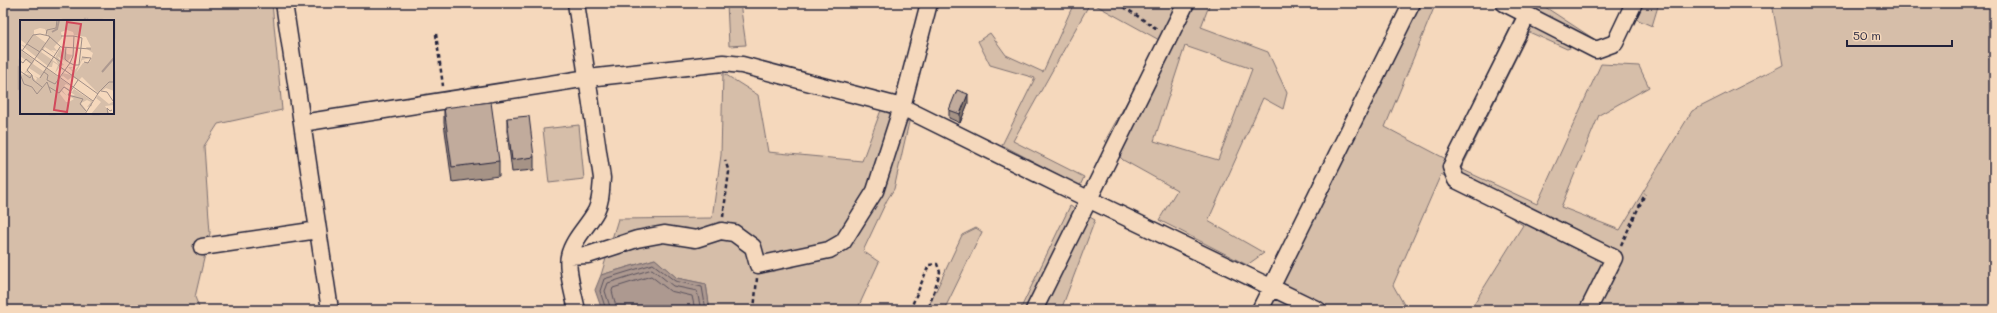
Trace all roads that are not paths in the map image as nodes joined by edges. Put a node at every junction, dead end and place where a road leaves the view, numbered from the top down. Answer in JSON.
{"nodes":[{"id":1,"x":284,"y":3,"type":"edge"},
{"id":2,"x":576,"y":3,"type":"edge"},
{"id":3,"x":929,"y":3,"type":"edge"},
{"id":4,"x":1186,"y":3,"type":"edge"},
{"id":5,"x":1412,"y":3,"type":"edge"},
{"id":6,"x":1504,"y":3,"type":"edge"},
{"id":7,"x":1634,"y":3,"type":"edge"},
{"id":8,"x":1527,"y":15,"type":"junction"},
{"id":9,"x":588,"y":78,"type":"junction"},
{"id":10,"x":902,"y":107,"type":"junction"},
{"id":11,"x":302,"y":123,"type":"junction"},
{"id":12,"x":1088,"y":199,"type":"junction"},
{"id":13,"x":318,"y":230,"type":"junction"},
{"id":14,"x":202,"y":247,"type":"dead end"},
{"id":15,"x":569,"y":256,"type":"junction"},
{"id":16,"x":1271,"y":287,"type":"junction"},
{"id":17,"x":330,"y":310,"type":"edge"},
{"id":18,"x":577,"y":310,"type":"edge"},
{"id":19,"x":1034,"y":310,"type":"edge"},
{"id":20,"x":1260,"y":310,"type":"edge"},
{"id":21,"x":1318,"y":310,"type":"edge"},
{"id":22,"x":1588,"y":310,"type":"edge"}],
"edges":[{"from":1,"to":11,"type":"street"},
{"from":2,"to":9,"type":"street"},
{"from":3,"to":10,"type":"street"},
{"from":4,"to":12,"type":"street"},
{"from":5,"to":16,"type":"street"},
{"from":6,"to":8,"type":"street"},
{"from":7,"to":8,"type":"street"},
{"from":8,"to":22,"type":"street"},
{"from":9,"to":10,"type":"street"},
{"from":9,"to":11,"type":"street"},
{"from":9,"to":15,"type":"street"},
{"from":10,"to":12,"type":"street"},
{"from":10,"to":15,"type":"street"},
{"from":11,"to":13,"type":"street"},
{"from":12,"to":16,"type":"street"},
{"from":12,"to":19,"type":"street"},
{"from":13,"to":14,"type":"street"},
{"from":13,"to":17,"type":"street"},
{"from":15,"to":18,"type":"street"},
{"from":16,"to":20,"type":"street"},
{"from":16,"to":21,"type":"street"}]}
